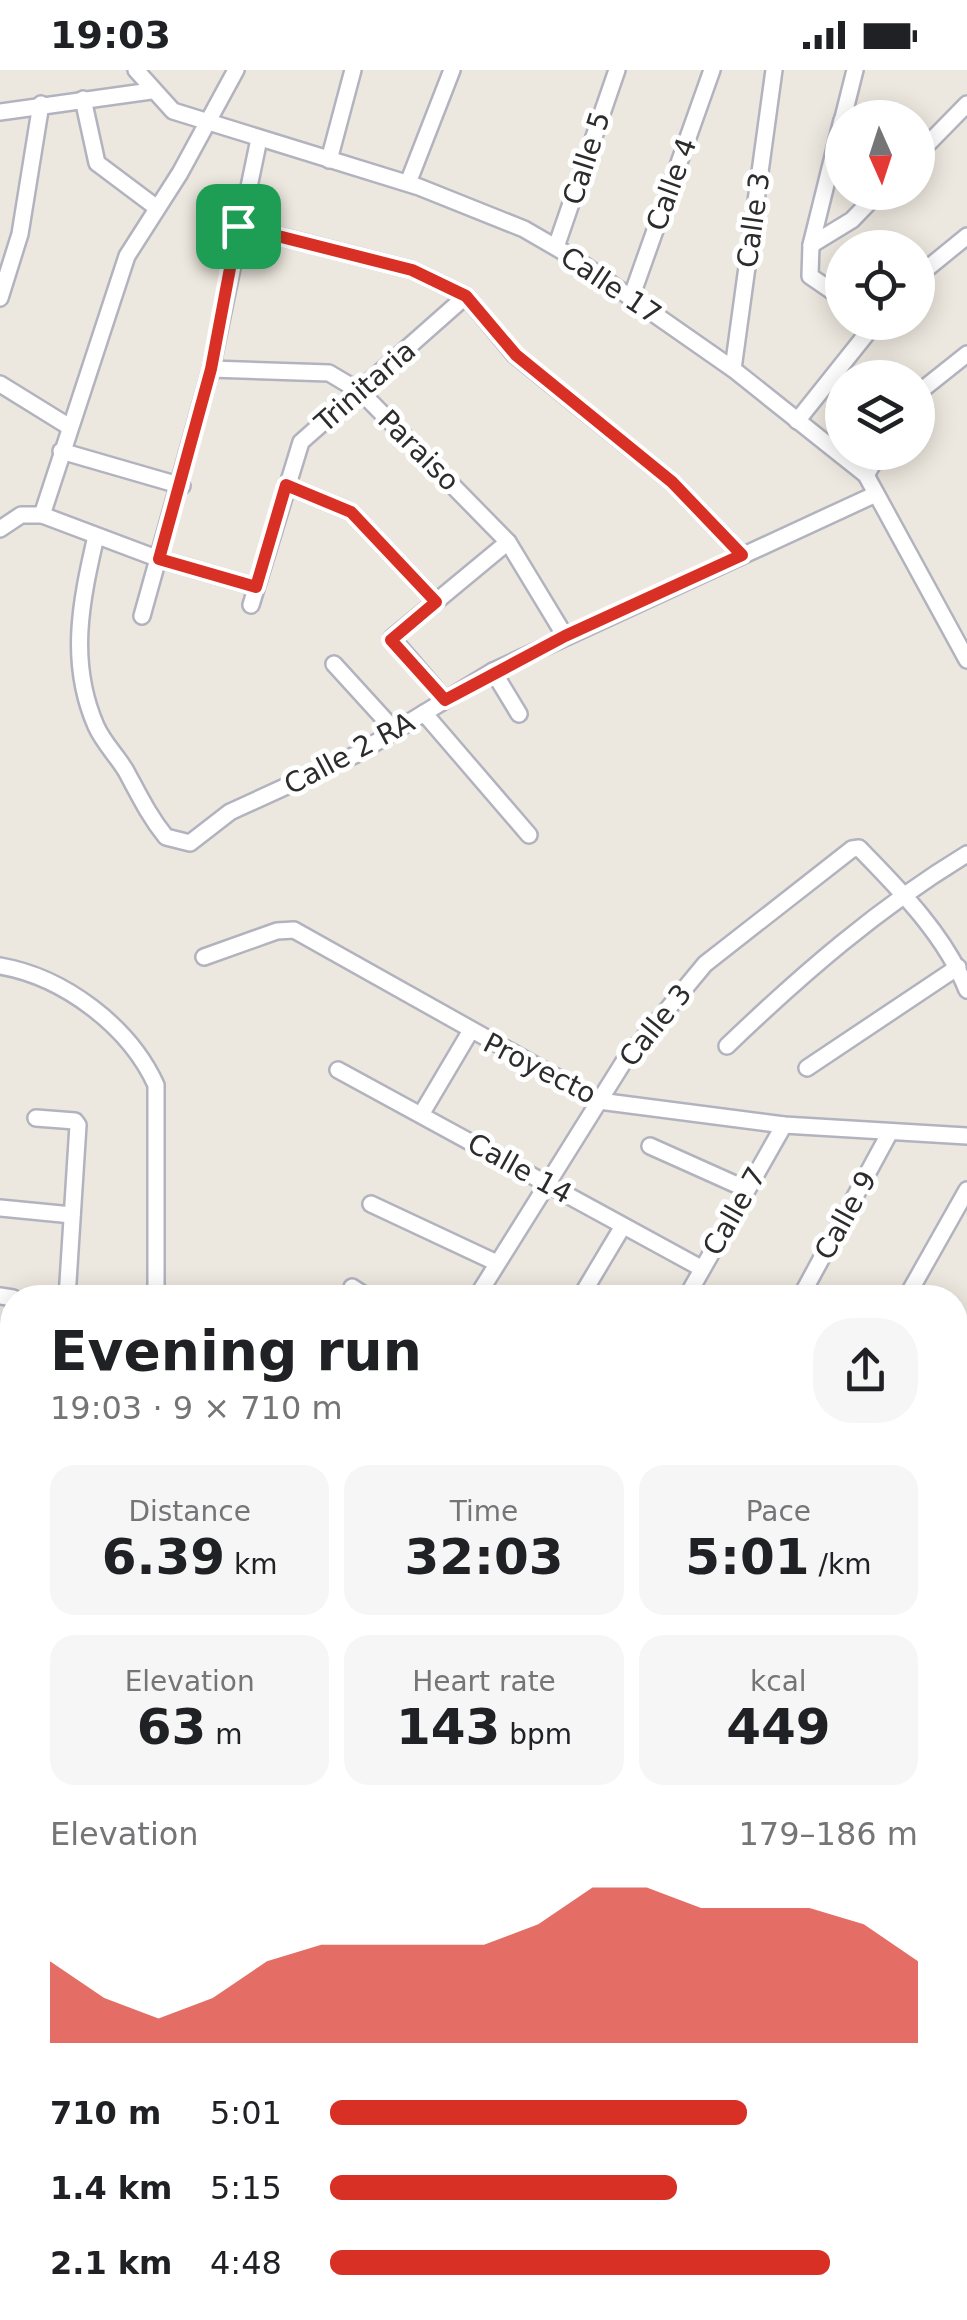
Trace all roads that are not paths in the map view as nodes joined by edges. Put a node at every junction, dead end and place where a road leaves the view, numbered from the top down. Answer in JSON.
{"nodes":[{"id":1,"x":136,"y":70,"type":"edge"},
{"id":2,"x":236,"y":70,"type":"edge"},
{"id":3,"x":353,"y":70,"type":"edge"},
{"id":4,"x":452,"y":70,"type":"edge"},
{"id":5,"x":618,"y":70,"type":"edge"},
{"id":6,"x":712,"y":70,"type":"edge"},
{"id":7,"x":774,"y":70,"type":"edge"},
{"id":8,"x":855,"y":70,"type":"edge"},
{"id":9,"x":151,"y":91,"type":"junction"},
{"id":10,"x":83,"y":99,"type":"junction"},
{"id":11,"x":848,"y":100,"type":"edge"},
{"id":12,"x":41,"y":104,"type":"junction"},
{"id":13,"x":967,"y":104,"type":"edge"},
{"id":14,"x":0,"y":112,"type":"edge"},
{"id":15,"x":206,"y":124,"type":"junction"},
{"id":16,"x":935,"y":137,"type":"edge"},
{"id":17,"x":259,"y":139,"type":"junction"},
{"id":18,"x":329,"y":160,"type":"junction"},
{"id":19,"x":408,"y":183,"type":"junction"},
{"id":20,"x":825,"y":187,"type":"edge"},
{"id":21,"x":158,"y":208,"type":"junction"},
{"id":22,"x":862,"y":210,"type":"edge"},
{"id":23,"x":238,"y":226,"type":"junction"},
{"id":24,"x":967,"y":236,"type":"edge"},
{"id":25,"x":810,"y":245,"type":"junction"},
{"id":26,"x":556,"y":247,"type":"junction"},
{"id":27,"x":935,"y":262,"type":"edge"},
{"id":28,"x":825,"y":286,"type":"edge"},
{"id":29,"x":466,"y":296,"type":"junction"},
{"id":30,"x":0,"y":298,"type":"edge"},
{"id":31,"x":631,"y":298,"type":"junction"},
{"id":32,"x":861,"y":340,"type":"edge"},
{"id":33,"x":967,"y":354,"type":"edge"},
{"id":34,"x":211,"y":369,"type":"junction"},
{"id":35,"x":732,"y":369,"type":"junction"},
{"id":36,"x":935,"y":379,"type":"edge"},
{"id":37,"x":0,"y":384,"type":"edge"},
{"id":38,"x":361,"y":392,"type":"junction"},
{"id":39,"x":797,"y":420,"type":"junction"},
{"id":40,"x":68,"y":426,"type":"junction"},
{"id":41,"x":61,"y":452,"type":"junction"},
{"id":42,"x":869,"y":470,"type":"edge"},
{"id":43,"x":866,"y":475,"type":"junction"},
{"id":44,"x":286,"y":485,"type":"junction"},
{"id":45,"x":182,"y":486,"type":"junction"},
{"id":46,"x":876,"y":494,"type":"junction"},
{"id":47,"x":42,"y":515,"type":"junction"},
{"id":48,"x":0,"y":529,"type":"edge"},
{"id":49,"x":96,"y":536,"type":"junction"},
{"id":50,"x":508,"y":542,"type":"junction"},
{"id":51,"x":742,"y":555,"type":"junction"},
{"id":52,"x":159,"y":559,"type":"junction"},
{"id":53,"x":256,"y":587,"type":"junction"},
{"id":54,"x":436,"y":602,"type":"junction"},
{"id":55,"x":250,"y":605,"type":"dead end"},
{"id":56,"x":142,"y":616,"type":"dead end"},
{"id":57,"x":565,"y":636,"type":"junction"},
{"id":58,"x":967,"y":660,"type":"edge"},
{"id":59,"x":334,"y":664,"type":"dead end"},
{"id":60,"x":493,"y":672,"type":"junction"},
{"id":61,"x":445,"y":700,"type":"junction"},
{"id":62,"x":424,"y":714,"type":"junction"},
{"id":63,"x":518,"y":714,"type":"dead end"},
{"id":64,"x":396,"y":732,"type":"junction"},
{"id":65,"x":529,"y":835,"type":"dead end"},
{"id":66,"x":967,"y":854,"type":"edge"},
{"id":67,"x":902,"y":893,"type":"junction"},
{"id":68,"x":204,"y":957,"type":"dead end"},
{"id":69,"x":0,"y":966,"type":"edge"},
{"id":70,"x":958,"y":967,"type":"junction"},
{"id":71,"x":967,"y":990,"type":"edge"},
{"id":72,"x":470,"y":1032,"type":"junction"},
{"id":73,"x":727,"y":1046,"type":"dead end"},
{"id":74,"x":808,"y":1068,"type":"dead end"},
{"id":75,"x":338,"y":1070,"type":"dead end"},
{"id":76,"x":598,"y":1101,"type":"junction"},
{"id":77,"x":422,"y":1113,"type":"junction"},
{"id":78,"x":36,"y":1118,"type":"dead end"},
{"id":79,"x":784,"y":1124,"type":"junction"},
{"id":80,"x":890,"y":1132,"type":"junction"},
{"id":81,"x":967,"y":1136,"type":"edge"},
{"id":82,"x":650,"y":1146,"type":"dead end"},
{"id":83,"x":546,"y":1181,"type":"junction"},
{"id":84,"x":746,"y":1189,"type":"junction"},
{"id":85,"x":965,"y":1199,"type":"edge"},
{"id":86,"x":371,"y":1204,"type":"dead end"},
{"id":87,"x":0,"y":1208,"type":"edge"},
{"id":88,"x":72,"y":1215,"type":"junction"},
{"id":89,"x":623,"y":1226,"type":"junction"},
{"id":90,"x":497,"y":1263,"type":"junction"},
{"id":91,"x":701,"y":1268,"type":"junction"},
{"id":92,"x":68,"y":1285,"type":"edge"},
{"id":93,"x":156,"y":1285,"type":"edge"},
{"id":94,"x":484,"y":1285,"type":"edge"},
{"id":95,"x":588,"y":1285,"type":"edge"},
{"id":96,"x":692,"y":1285,"type":"edge"},
{"id":97,"x":807,"y":1285,"type":"edge"},
{"id":98,"x":914,"y":1285,"type":"edge"}],
"edges":[{"from":1,"to":9,"type":"street","name":"Calle 17"},
{"from":2,"to":15,"type":"street"},
{"from":3,"to":18,"type":"street"},
{"from":4,"to":19,"type":"street"},
{"from":5,"to":26,"type":"street","name":"Calle 5"},
{"from":6,"to":31,"type":"street","name":"Calle 4"},
{"from":7,"to":35,"type":"street","name":"Calle 3"},
{"from":8,"to":11,"type":"street"},
{"from":9,"to":10,"type":"street"},
{"from":9,"to":15,"type":"street","name":"Calle 17"},
{"from":10,"to":12,"type":"street"},
{"from":10,"to":21,"type":"street"},
{"from":12,"to":14,"type":"street"},
{"from":12,"to":30,"type":"street"},
{"from":13,"to":16,"type":"street"},
{"from":15,"to":17,"type":"street","name":"Calle 17"},
{"from":15,"to":21,"type":"street"},
{"from":17,"to":18,"type":"street","name":"Calle 17"},
{"from":17,"to":23,"type":"street"},
{"from":18,"to":19,"type":"street","name":"Calle 17"},
{"from":19,"to":26,"type":"street","name":"Calle 17"},
{"from":20,"to":25,"type":"street"},
{"from":21,"to":40,"type":"street"},
{"from":22,"to":25,"type":"street"},
{"from":23,"to":29,"type":"street"},
{"from":23,"to":34,"type":"street"},
{"from":24,"to":27,"type":"street"},
{"from":25,"to":28,"type":"street"},
{"from":26,"to":31,"type":"street","name":"Calle 17"},
{"from":29,"to":38,"type":"street","name":"Trinitaria"},
{"from":29,"to":51,"type":"street"},
{"from":31,"to":35,"type":"street","name":"Calle 17"},
{"from":32,"to":39,"type":"street"},
{"from":33,"to":36,"type":"street"},
{"from":34,"to":38,"type":"street","name":"Paraiso"},
{"from":34,"to":45,"type":"street"},
{"from":35,"to":39,"type":"street","name":"Calle 17"},
{"from":37,"to":40,"type":"street"},
{"from":38,"to":44,"type":"street","name":"Trinitaria"},
{"from":38,"to":50,"type":"street","name":"Paraiso"},
{"from":39,"to":43,"type":"street","name":"Calle 17"},
{"from":40,"to":41,"type":"street"},
{"from":41,"to":45,"type":"street"},
{"from":41,"to":47,"type":"street"},
{"from":42,"to":43,"type":"street"},
{"from":43,"to":46,"type":"street","name":"Calle 17"},
{"from":44,"to":53,"type":"street","name":"Trinitaria"},
{"from":44,"to":54,"type":"street"},
{"from":45,"to":52,"type":"street"},
{"from":46,"to":51,"type":"street","name":"Calle 2 RA"},
{"from":46,"to":58,"type":"street","name":"Calle 17"},
{"from":47,"to":48,"type":"street"},
{"from":47,"to":49,"type":"street"},
{"from":49,"to":52,"type":"street"},
{"from":49,"to":64,"type":"street","name":"Calle 2 RA"},
{"from":50,"to":54,"type":"street"},
{"from":50,"to":57,"type":"street","name":"Paraiso"},
{"from":51,"to":57,"type":"street","name":"Calle 2 RA"},
{"from":52,"to":53,"type":"street"},
{"from":52,"to":56,"type":"street"},
{"from":53,"to":55,"type":"street","name":"Trinitaria"},
{"from":54,"to":61,"type":"street"},
{"from":57,"to":60,"type":"street","name":"Calle 2 RA"},
{"from":59,"to":64,"type":"street"},
{"from":60,"to":61,"type":"street","name":"Calle 2 RA"},
{"from":60,"to":63,"type":"street"},
{"from":61,"to":62,"type":"street","name":"Calle 2 RA"},
{"from":62,"to":64,"type":"street","name":"Calle 2 RA"},
{"from":62,"to":65,"type":"street"},
{"from":66,"to":67,"type":"street"},
{"from":67,"to":70,"type":"street"},
{"from":67,"to":73,"type":"street"},
{"from":67,"to":76,"type":"street","name":"Calle 3"},
{"from":68,"to":72,"type":"street","name":"Proyecto"},
{"from":69,"to":93,"type":"street"},
{"from":70,"to":71,"type":"street"},
{"from":70,"to":74,"type":"street"},
{"from":72,"to":76,"type":"street","name":"Proyecto"},
{"from":72,"to":77,"type":"street"},
{"from":75,"to":77,"type":"street","name":"Calle 14"},
{"from":76,"to":79,"type":"street","name":"Proyecto"},
{"from":76,"to":83,"type":"street","name":"Calle 3"},
{"from":77,"to":83,"type":"street","name":"Calle 14"},
{"from":78,"to":88,"type":"street"},
{"from":79,"to":80,"type":"street","name":"Proyecto"},
{"from":79,"to":84,"type":"street","name":"Calle 7"},
{"from":80,"to":81,"type":"street","name":"Proyecto"},
{"from":80,"to":97,"type":"street","name":"Calle 9"},
{"from":82,"to":84,"type":"street"},
{"from":83,"to":89,"type":"street","name":"Calle 14"},
{"from":83,"to":90,"type":"street","name":"Calle 3"},
{"from":84,"to":91,"type":"street","name":"Calle 7"},
{"from":85,"to":98,"type":"street"},
{"from":86,"to":90,"type":"street"},
{"from":87,"to":88,"type":"street"},
{"from":88,"to":92,"type":"street"},
{"from":89,"to":91,"type":"street","name":"Calle 14"},
{"from":89,"to":95,"type":"street"},
{"from":90,"to":94,"type":"street","name":"Calle 3"},
{"from":91,"to":96,"type":"street","name":"Calle 7"}]}
